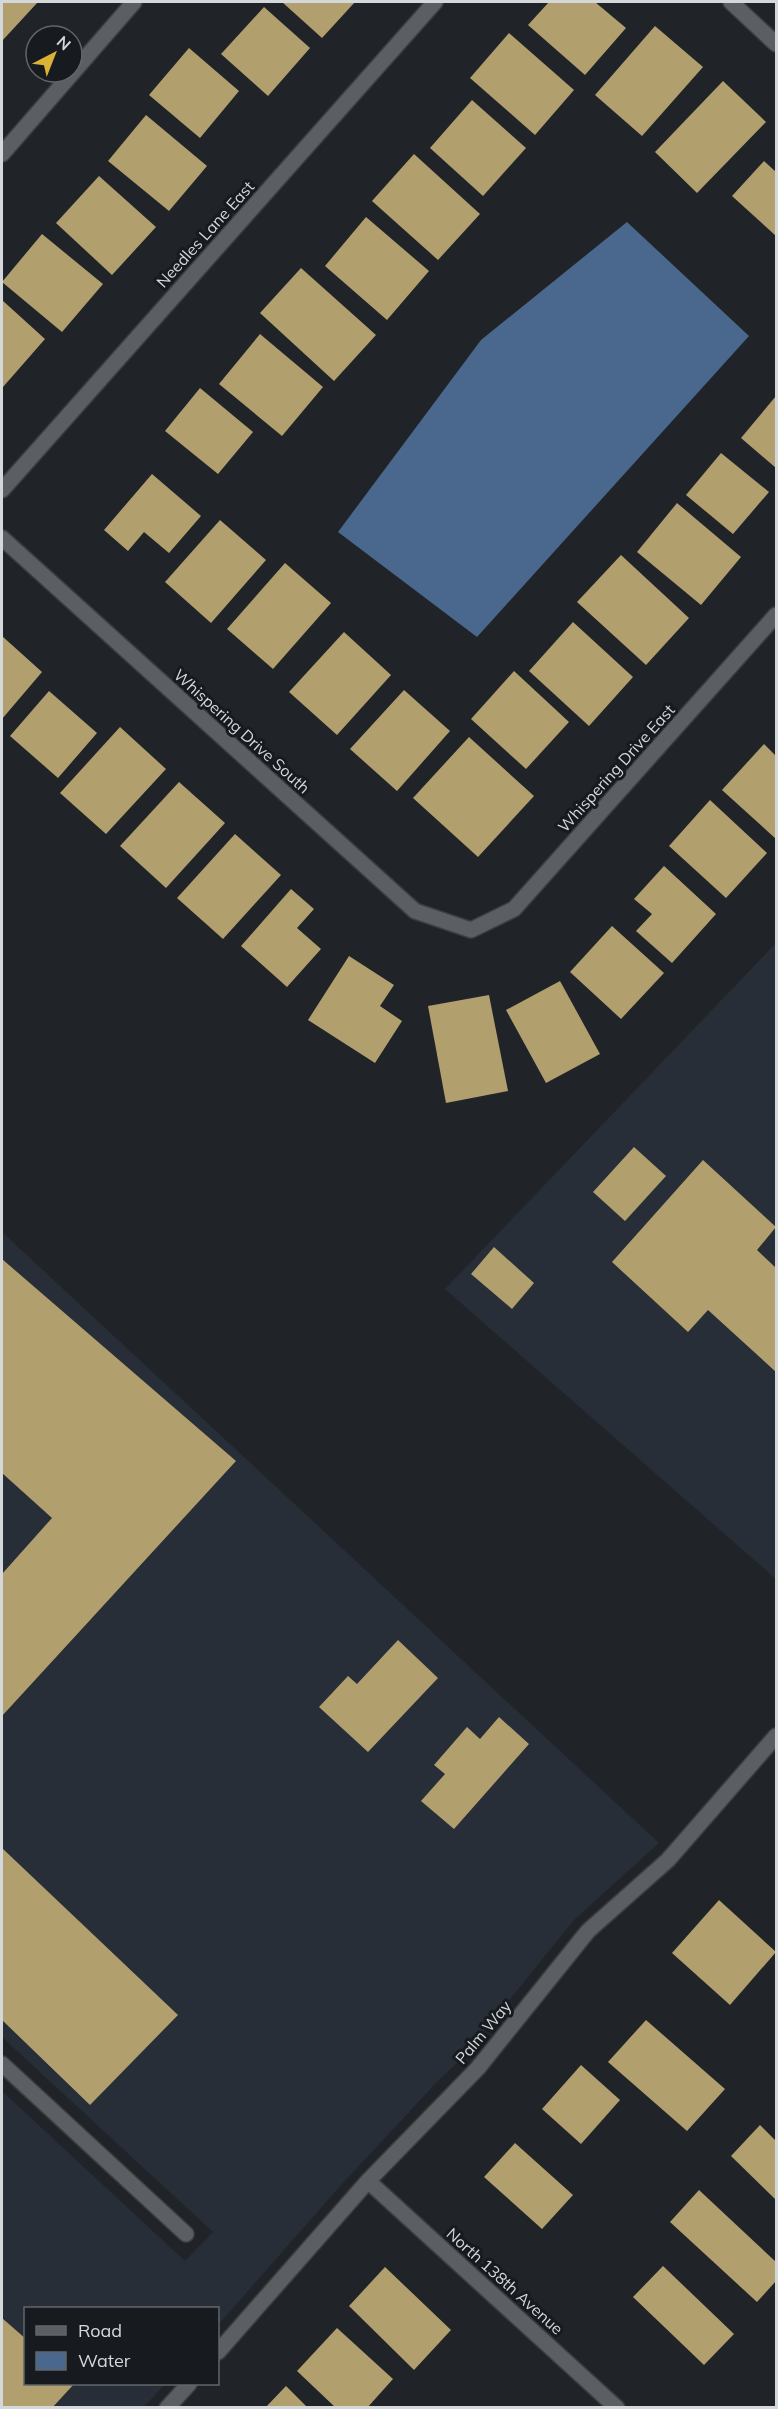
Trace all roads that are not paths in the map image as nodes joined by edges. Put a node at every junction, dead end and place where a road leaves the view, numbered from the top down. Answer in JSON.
{"nodes":[{"id":1,"x":435,"y":2,"type":"edge"},
{"id":2,"x":731,"y":2,"type":"edge"},
{"id":3,"x":130,"y":3,"type":"edge"},
{"id":4,"x":777,"y":44,"type":"edge"},
{"id":5,"x":2,"y":154,"type":"edge"},
{"id":6,"x":2,"y":490,"type":"edge"},
{"id":7,"x":2,"y":538,"type":"edge"},
{"id":8,"x":777,"y":615,"type":"edge"},
{"id":9,"x":471,"y":930,"type":"joint"},
{"id":10,"x":777,"y":1736,"type":"edge"},
{"id":11,"x":2,"y":2064,"type":"edge"},
{"id":12,"x":368,"y":2181,"type":"junction"},
{"id":13,"x":186,"y":2234,"type":"dead end"},
{"id":14,"x":219,"y":2351,"type":"edge"},
{"id":15,"x":188,"y":2385,"type":"edge"},
{"id":16,"x":167,"y":2408,"type":"edge"},
{"id":17,"x":617,"y":2408,"type":"edge"}],
"edges":[{"from":1,"to":6,"type":"street","name":"Needles Lane East"},
{"from":2,"to":4,"type":"street"},
{"from":3,"to":5,"type":"street"},
{"from":7,"to":9,"type":"street","name":"Whispering Drive South"},
{"from":8,"to":9,"type":"street","name":"Whispering Drive East"},
{"from":10,"to":12,"type":"street","name":"Palm Way"},
{"from":11,"to":13,"type":"street"},
{"from":12,"to":14,"type":"street","name":"Palm Way"},
{"from":12,"to":17,"type":"street","name":"North 138th Avenue"},
{"from":15,"to":16,"type":"street"}]}
